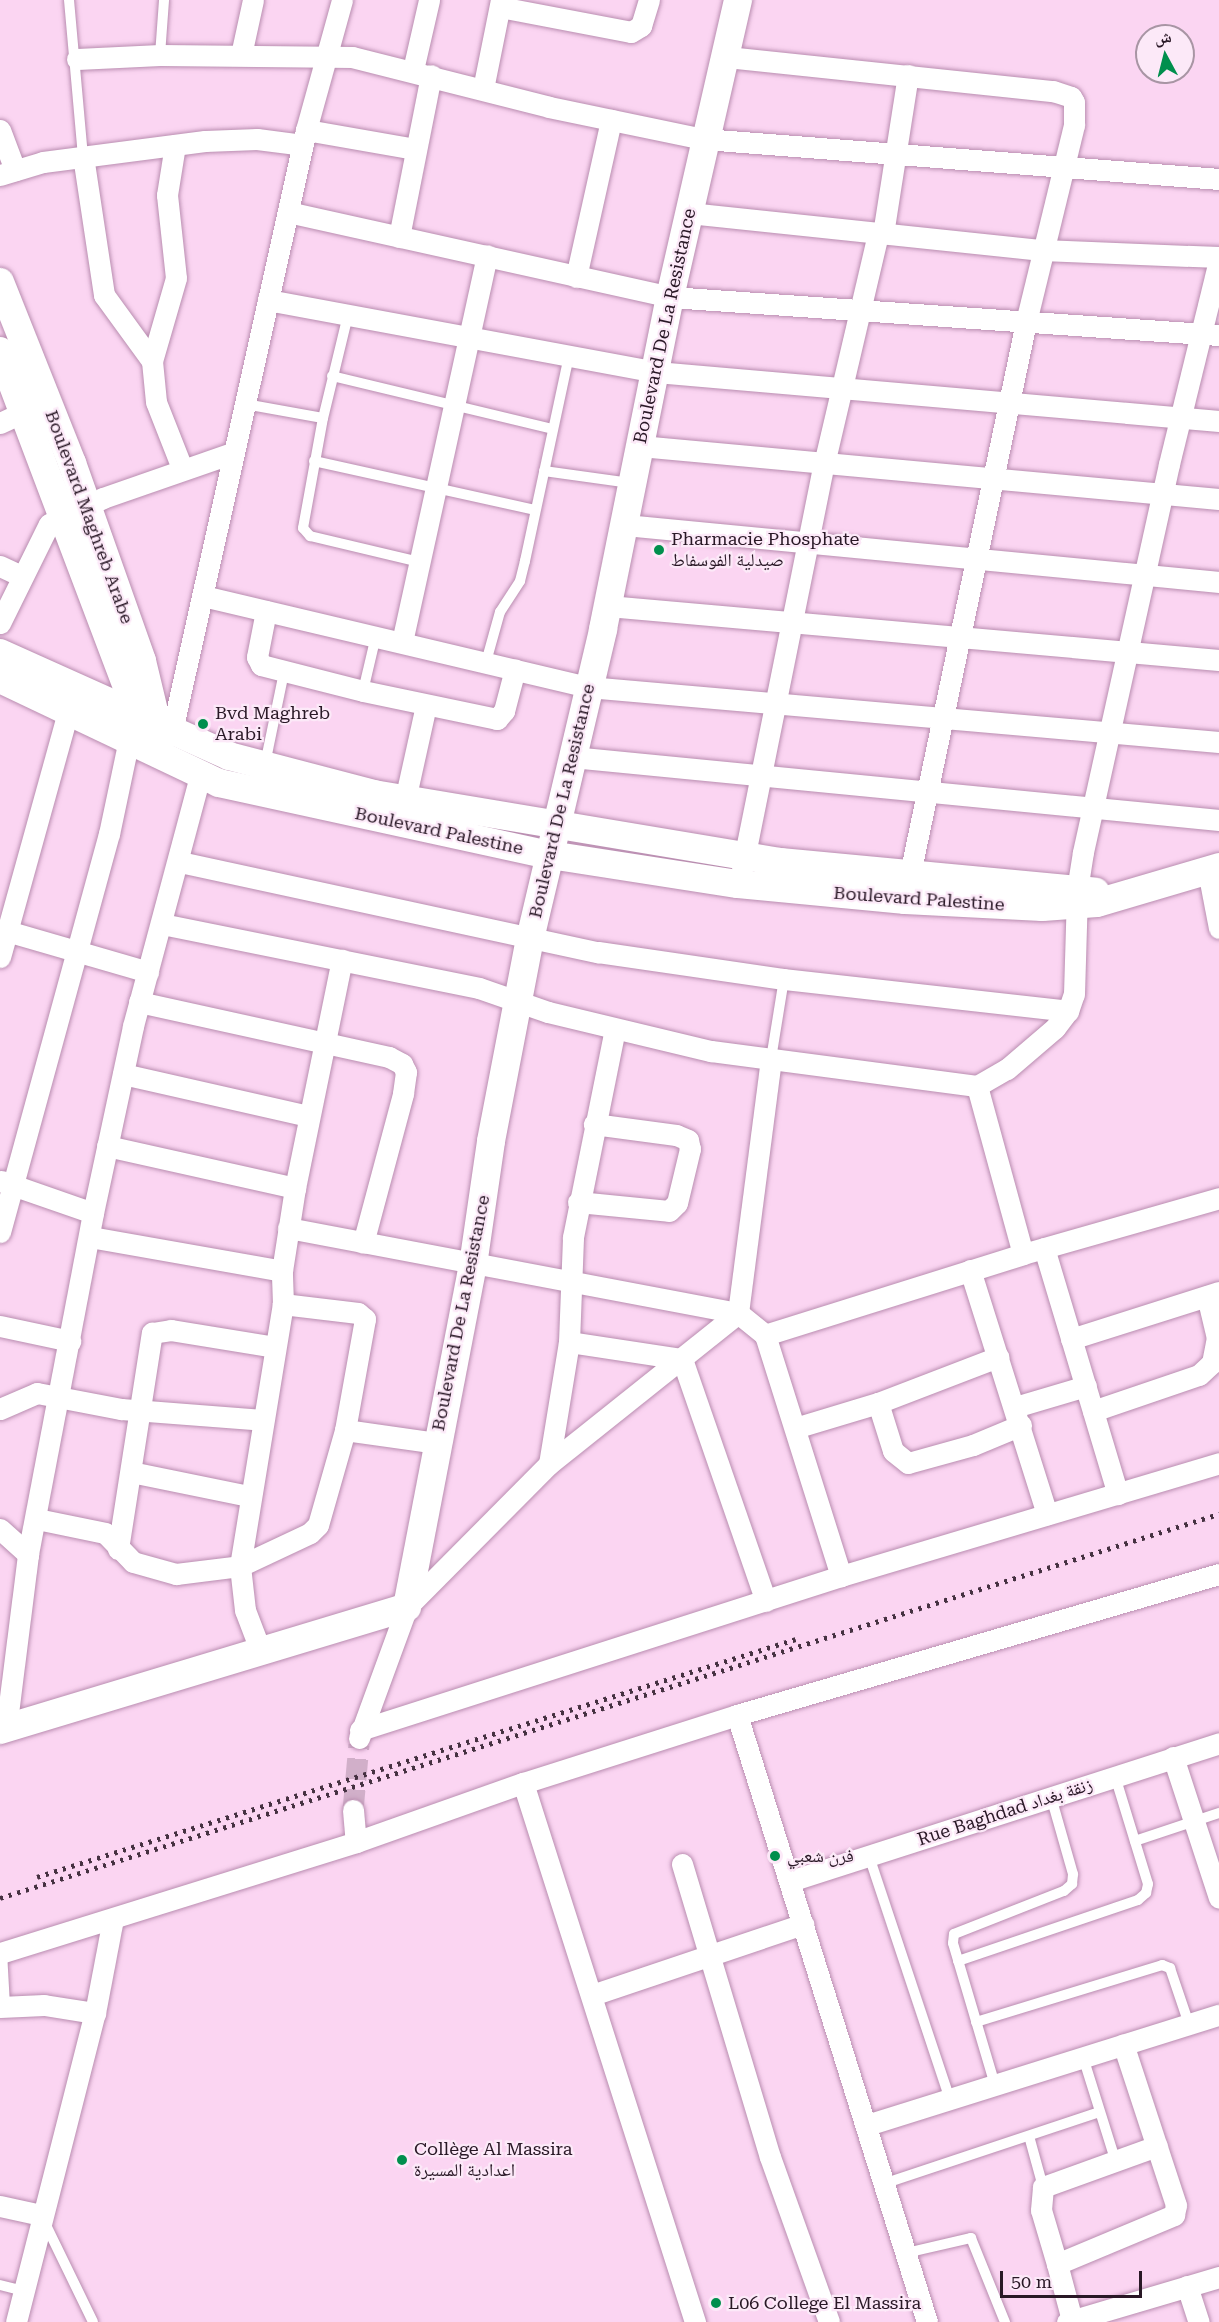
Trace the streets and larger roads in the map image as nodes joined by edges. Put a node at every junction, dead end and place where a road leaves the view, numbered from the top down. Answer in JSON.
{"nodes":[{"id":1,"x":253,"y":0,"type":"edge"},
{"id":2,"x":342,"y":0,"type":"edge"},
{"id":3,"x":429,"y":0,"type":"edge"},
{"id":4,"x":649,"y":0,"type":"edge"},
{"id":5,"x":738,"y":0,"type":"edge"},
{"id":6,"x":501,"y":4,"type":"edge"},
{"id":7,"x":241,"y":55,"type":"junction"},
{"id":8,"x":326,"y":56,"type":"junction"},
{"id":9,"x":727,"y":57,"type":"junction"},
{"id":10,"x":77,"y":59,"type":"road end"},
{"id":11,"x":422,"y":73,"type":"junction"},
{"id":12,"x":908,"y":75,"type":"junction"},
{"id":13,"x":483,"y":89,"type":"junction"},
{"id":14,"x":611,"y":120,"type":"junction"},
{"id":15,"x":0,"y":130,"type":"edge"},
{"id":16,"x":304,"y":137,"type":"junction"},
{"id":17,"x":704,"y":138,"type":"junction"},
{"id":18,"x":175,"y":145,"type":"junction"},
{"id":19,"x":415,"y":149,"type":"junction"},
{"id":20,"x":896,"y":151,"type":"junction"},
{"id":21,"x":83,"y":156,"type":"junction"},
{"id":22,"x":1062,"y":167,"type":"junction"},
{"id":23,"x":8,"y":173,"type":"edge"},
{"id":24,"x":1219,"y":179,"type":"edge"},
{"id":25,"x":288,"y":212,"type":"junction"},
{"id":26,"x":689,"y":213,"type":"junction"},
{"id":27,"x":881,"y":234,"type":"junction"},
{"id":28,"x":399,"y":237,"type":"junction"},
{"id":29,"x":1042,"y":250,"type":"junction"},
{"id":30,"x":487,"y":255,"type":"junction"},
{"id":31,"x":1219,"y":259,"type":"edge"},
{"id":32,"x":576,"y":277,"type":"junction"},
{"id":33,"x":0,"y":282,"type":"edge"},
{"id":34,"x":670,"y":297,"type":"junction"},
{"id":35,"x":268,"y":300,"type":"junction"},
{"id":36,"x":862,"y":309,"type":"junction"},
{"id":37,"x":6,"y":319,"type":"edge"},
{"id":38,"x":1026,"y":322,"type":"junction"},
{"id":39,"x":1211,"y":334,"type":"edge"},
{"id":40,"x":471,"y":337,"type":"junction"},
{"id":41,"x":0,"y":351,"type":"edge"},
{"id":42,"x":152,"y":361,"type":"junction"},
{"id":43,"x":656,"y":372,"type":"junction"},
{"id":44,"x":841,"y":389,"type":"junction"},
{"id":45,"x":1010,"y":403,"type":"junction"},
{"id":46,"x":1183,"y":416,"type":"junction"},
{"id":47,"x":12,"y":417,"type":"edge"},
{"id":48,"x":1219,"y":421,"type":"edge"},
{"id":49,"x":640,"y":446,"type":"junction"},
{"id":50,"x":232,"y":453,"type":"junction"},
{"id":51,"x":824,"y":464,"type":"junction"},
{"id":52,"x":182,"y":468,"type":"junction"},
{"id":53,"x":995,"y":479,"type":"junction"},
{"id":54,"x":1163,"y":496,"type":"junction"},
{"id":55,"x":1219,"y":499,"type":"edge"},
{"id":56,"x":75,"y":509,"type":"junction"},
{"id":57,"x":625,"y":525,"type":"junction"},
{"id":58,"x":808,"y":545,"type":"junction"},
{"id":59,"x":976,"y":559,"type":"junction"},
{"id":60,"x":0,"y":566,"type":"edge"},
{"id":61,"x":1146,"y":574,"type":"junction"},
{"id":62,"x":21,"y":576,"type":"junction"},
{"id":63,"x":1219,"y":582,"type":"edge"},
{"id":64,"x":203,"y":596,"type":"junction"},
{"id":65,"x":608,"y":606,"type":"junction"},
{"id":66,"x":266,"y":611,"type":"junction"},
{"id":67,"x":0,"y":623,"type":"edge"},
{"id":68,"x":794,"y":623,"type":"junction"},
{"id":69,"x":958,"y":636,"type":"junction"},
{"id":70,"x":402,"y":642,"type":"junction"},
{"id":71,"x":1128,"y":650,"type":"junction"},
{"id":72,"x":0,"y":653,"type":"edge"},
{"id":73,"x":1219,"y":660,"type":"edge"},
{"id":74,"x":515,"y":669,"type":"junction"},
{"id":75,"x":0,"y":679,"type":"edge"},
{"id":76,"x":588,"y":687,"type":"junction"},
{"id":77,"x":777,"y":702,"type":"junction"},
{"id":78,"x":426,"y":705,"type":"junction"},
{"id":79,"x":69,"y":709,"type":"junction"},
{"id":80,"x":941,"y":716,"type":"junction"},
{"id":81,"x":1110,"y":730,"type":"junction"},
{"id":82,"x":151,"y":736,"type":"junction"},
{"id":83,"x":1219,"y":742,"type":"edge"},
{"id":84,"x":572,"y":757,"type":"junction"},
{"id":85,"x":763,"y":774,"type":"junction"},
{"id":86,"x":200,"y":776,"type":"junction"},
{"id":87,"x":926,"y":791,"type":"junction"},
{"id":88,"x":405,"y":800,"type":"junction"},
{"id":89,"x":1094,"y":809,"type":"junction"},
{"id":90,"x":1219,"y":820,"type":"edge"},
{"id":91,"x":558,"y":826,"type":"junction"},
{"id":92,"x":550,"y":855,"type":"junction"},
{"id":93,"x":180,"y":862,"type":"junction"},
{"id":94,"x":1213,"y":869,"type":"edge"},
{"id":95,"x":742,"y":870,"type":"junction"},
{"id":96,"x":907,"y":887,"type":"junction"},
{"id":97,"x":1077,"y":898,"type":"junction"},
{"id":98,"x":162,"y":924,"type":"junction"},
{"id":99,"x":1219,"y":928,"type":"edge"},
{"id":100,"x":7,"y":931,"type":"junction"},
{"id":101,"x":530,"y":939,"type":"junction"},
{"id":102,"x":74,"y":951,"type":"junction"},
{"id":103,"x":0,"y":957,"type":"edge"},
{"id":104,"x":342,"y":960,"type":"junction"},
{"id":105,"x":148,"y":972,"type":"junction"},
{"id":106,"x":517,"y":1001,"type":"junction"},
{"id":107,"x":139,"y":1002,"type":"junction"},
{"id":108,"x":1040,"y":1007,"type":"junction"},
{"id":109,"x":1068,"y":1011,"type":"junction"},
{"id":110,"x":1055,"y":1028,"type":"junction"},
{"id":111,"x":615,"y":1029,"type":"junction"},
{"id":112,"x":324,"y":1044,"type":"junction"},
{"id":113,"x":771,"y":1059,"type":"junction"},
{"id":114,"x":123,"y":1074,"type":"junction"},
{"id":115,"x":977,"y":1086,"type":"junction"},
{"id":116,"x":308,"y":1116,"type":"junction"},
{"id":117,"x":594,"y":1124,"type":"junction"},
{"id":118,"x":107,"y":1146,"type":"junction"},
{"id":119,"x":6,"y":1183,"type":"edge"},
{"id":120,"x":295,"y":1188,"type":"junction"},
{"id":121,"x":1219,"y":1198,"type":"edge"},
{"id":122,"x":578,"y":1202,"type":"junction"},
{"id":123,"x":93,"y":1213,"type":"junction"},
{"id":124,"x":288,"y":1228,"type":"junction"},
{"id":125,"x":0,"y":1232,"type":"edge"},
{"id":126,"x":90,"y":1237,"type":"junction"},
{"id":127,"x":363,"y":1243,"type":"junction"},
{"id":128,"x":1044,"y":1248,"type":"junction"},
{"id":129,"x":1023,"y":1254,"type":"junction"},
{"id":130,"x":473,"y":1265,"type":"junction"},
{"id":131,"x":970,"y":1270,"type":"junction"},
{"id":132,"x":282,"y":1271,"type":"junction"},
{"id":133,"x":569,"y":1281,"type":"junction"},
{"id":134,"x":1213,"y":1294,"type":"edge"},
{"id":135,"x":283,"y":1304,"type":"junction"},
{"id":136,"x":738,"y":1313,"type":"junction"},
{"id":137,"x":0,"y":1326,"type":"edge"},
{"id":138,"x":765,"y":1335,"type":"junction"},
{"id":139,"x":1071,"y":1339,"type":"junction"},
{"id":140,"x":70,"y":1341,"type":"junction"},
{"id":141,"x":569,"y":1342,"type":"junction"},
{"id":142,"x":275,"y":1347,"type":"junction"},
{"id":143,"x":998,"y":1357,"type":"junction"},
{"id":144,"x":682,"y":1359,"type":"junction"},
{"id":145,"x":1086,"y":1386,"type":"junction"},
{"id":146,"x":57,"y":1399,"type":"junction"},
{"id":147,"x":878,"y":1403,"type":"junction"},
{"id":148,"x":0,"y":1409,"type":"edge"},
{"id":149,"x":1093,"y":1411,"type":"junction"},
{"id":150,"x":141,"y":1412,"type":"junction"},
{"id":151,"x":1018,"y":1416,"type":"junction"},
{"id":152,"x":263,"y":1420,"type":"junction"},
{"id":153,"x":795,"y":1428,"type":"junction"},
{"id":154,"x":345,"y":1430,"type":"junction"},
{"id":155,"x":436,"y":1443,"type":"junction"},
{"id":156,"x":1219,"y":1463,"type":"edge"},
{"id":157,"x":549,"y":1464,"type":"junction"},
{"id":158,"x":132,"y":1472,"type":"junction"},
{"id":159,"x":1118,"y":1494,"type":"junction"},
{"id":160,"x":249,"y":1496,"type":"junction"},
{"id":161,"x":1047,"y":1514,"type":"junction"},
{"id":162,"x":37,"y":1519,"type":"junction"},
{"id":163,"x":0,"y":1528,"type":"edge"},
{"id":164,"x":118,"y":1548,"type":"junction"},
{"id":165,"x":28,"y":1554,"type":"junction"},
{"id":166,"x":240,"y":1566,"type":"junction"},
{"id":167,"x":1219,"y":1574,"type":"edge"},
{"id":168,"x":841,"y":1576,"type":"junction"},
{"id":169,"x":766,"y":1601,"type":"junction"},
{"id":170,"x":407,"y":1607,"type":"junction"},
{"id":171,"x":261,"y":1652,"type":"junction"},
{"id":172,"x":737,"y":1715,"type":"junction"},
{"id":173,"x":3,"y":1730,"type":"edge"},
{"id":174,"x":1219,"y":1743,"type":"edge"},
{"id":175,"x":1173,"y":1757,"type":"junction"},
{"id":176,"x":523,"y":1783,"type":"junction"},
{"id":177,"x":353,"y":1810,"type":"tunnel mouth"},
{"id":178,"x":356,"y":1842,"type":"junction"},
{"id":179,"x":682,"y":1864,"type":"dead end"},
{"id":180,"x":1215,"y":1875,"type":"edge"},
{"id":181,"x":790,"y":1881,"type":"junction"},
{"id":182,"x":1219,"y":1898,"type":"edge"},
{"id":183,"x":113,"y":1918,"type":"junction"},
{"id":184,"x":803,"y":1924,"type":"junction"},
{"id":185,"x":1,"y":1953,"type":"edge"},
{"id":186,"x":711,"y":1957,"type":"junction"},
{"id":187,"x":592,"y":1995,"type":"junction"},
{"id":188,"x":3,"y":2007,"type":"edge"},
{"id":189,"x":94,"y":2013,"type":"junction"},
{"id":190,"x":1219,"y":2015,"type":"edge"},
{"id":191,"x":1123,"y":2044,"type":"junction"},
{"id":192,"x":867,"y":2125,"type":"junction"},
{"id":193,"x":1157,"y":2146,"type":"junction"},
{"id":194,"x":0,"y":2206,"type":"edge"},
{"id":195,"x":41,"y":2215,"type":"junction"},
{"id":196,"x":1057,"y":2264,"type":"junction"},
{"id":197,"x":1219,"y":2277,"type":"edge"},
{"id":198,"x":1187,"y":2286,"type":"junction"},
{"id":199,"x":1069,"y":2321,"type":"edge"},
{"id":200,"x":16,"y":2322,"type":"edge"},
{"id":201,"x":695,"y":2322,"type":"edge"},
{"id":202,"x":829,"y":2322,"type":"edge"},
{"id":203,"x":927,"y":2322,"type":"edge"},
{"id":204,"x":1199,"y":2322,"type":"edge"}],
"edges":[{"from":1,"to":7,"type":"street"},
{"from":2,"to":8,"type":"street"},
{"from":3,"to":11,"type":"street"},
{"from":4,"to":6,"type":"street"},
{"from":5,"to":9,"type":"street","name":"Boulevard De La Resistance"},
{"from":6,"to":13,"type":"street"},
{"from":7,"to":8,"type":"street"},
{"from":7,"to":10,"type":"street"},
{"from":8,"to":11,"type":"street"},
{"from":8,"to":16,"type":"street"},
{"from":9,"to":12,"type":"street"},
{"from":9,"to":17,"type":"street","name":"Boulevard De La Resistance"},
{"from":11,"to":13,"type":"street"},
{"from":11,"to":19,"type":"street"},
{"from":12,"to":20,"type":"street"},
{"from":12,"to":22,"type":"street"},
{"from":13,"to":14,"type":"street"},
{"from":14,"to":17,"type":"street"},
{"from":14,"to":32,"type":"street"},
{"from":15,"to":23,"type":"street"},
{"from":16,"to":18,"type":"street"},
{"from":16,"to":19,"type":"street"},
{"from":16,"to":25,"type":"street"},
{"from":17,"to":20,"type":"street"},
{"from":17,"to":26,"type":"street","name":"Boulevard De La Resistance"},
{"from":18,"to":21,"type":"street"},
{"from":18,"to":42,"type":"street"},
{"from":19,"to":28,"type":"street"},
{"from":20,"to":22,"type":"street"},
{"from":20,"to":27,"type":"street"},
{"from":21,"to":23,"type":"street"},
{"from":21,"to":42,"type":"street"},
{"from":22,"to":24,"type":"street"},
{"from":22,"to":29,"type":"street"},
{"from":25,"to":28,"type":"street"},
{"from":25,"to":35,"type":"street"},
{"from":26,"to":27,"type":"street"},
{"from":26,"to":34,"type":"street","name":"Boulevard De La Resistance"},
{"from":27,"to":29,"type":"street"},
{"from":27,"to":36,"type":"street"},
{"from":28,"to":30,"type":"street"},
{"from":29,"to":31,"type":"street"},
{"from":29,"to":38,"type":"street"},
{"from":30,"to":32,"type":"street"},
{"from":30,"to":40,"type":"street"},
{"from":31,"to":39,"type":"street"},
{"from":32,"to":34,"type":"street"},
{"from":33,"to":37,"type":"street","name":"Boulevard Maghreb Arabe"},
{"from":34,"to":36,"type":"street"},
{"from":34,"to":43,"type":"street","name":"Boulevard De La Resistance"},
{"from":35,"to":40,"type":"street"},
{"from":35,"to":50,"type":"street"},
{"from":36,"to":38,"type":"street"},
{"from":36,"to":44,"type":"street"},
{"from":37,"to":56,"type":"street","name":"Boulevard Maghreb Arabe"},
{"from":38,"to":39,"type":"street"},
{"from":38,"to":45,"type":"street"},
{"from":39,"to":46,"type":"street"},
{"from":40,"to":43,"type":"street"},
{"from":40,"to":70,"type":"street"},
{"from":41,"to":47,"type":"street","name":"Boulevard Maghreb Arabe"},
{"from":42,"to":52,"type":"street"},
{"from":43,"to":44,"type":"street"},
{"from":43,"to":49,"type":"street","name":"Boulevard De La Resistance"},
{"from":44,"to":45,"type":"street"},
{"from":44,"to":51,"type":"street"},
{"from":45,"to":46,"type":"street"},
{"from":45,"to":53,"type":"street"},
{"from":46,"to":48,"type":"street"},
{"from":46,"to":54,"type":"street"},
{"from":47,"to":56,"type":"street","name":"Boulevard Maghreb Arabe"},
{"from":49,"to":51,"type":"street"},
{"from":49,"to":57,"type":"street","name":"Boulevard De La Resistance"},
{"from":50,"to":52,"type":"street"},
{"from":50,"to":64,"type":"street"},
{"from":51,"to":53,"type":"street"},
{"from":51,"to":58,"type":"street"},
{"from":52,"to":56,"type":"street"},
{"from":53,"to":54,"type":"street"},
{"from":53,"to":59,"type":"street"},
{"from":54,"to":55,"type":"street"},
{"from":54,"to":61,"type":"street"},
{"from":56,"to":62,"type":"street"},
{"from":56,"to":82,"type":"street","name":"Boulevard Maghreb Arabe"},
{"from":57,"to":58,"type":"street"},
{"from":57,"to":65,"type":"street","name":"Boulevard De La Resistance"},
{"from":58,"to":59,"type":"street"},
{"from":58,"to":68,"type":"street"},
{"from":59,"to":61,"type":"street"},
{"from":59,"to":69,"type":"street"},
{"from":60,"to":62,"type":"street"},
{"from":61,"to":63,"type":"street"},
{"from":61,"to":71,"type":"street"},
{"from":62,"to":67,"type":"street"},
{"from":64,"to":66,"type":"street"},
{"from":64,"to":82,"type":"street"},
{"from":65,"to":68,"type":"street"},
{"from":65,"to":76,"type":"street","name":"Boulevard De La Resistance"},
{"from":66,"to":70,"type":"street"},
{"from":66,"to":78,"type":"street"},
{"from":68,"to":69,"type":"street"},
{"from":68,"to":77,"type":"street"},
{"from":69,"to":71,"type":"street"},
{"from":69,"to":80,"type":"street"},
{"from":70,"to":74,"type":"street"},
{"from":71,"to":73,"type":"street"},
{"from":71,"to":81,"type":"street"},
{"from":72,"to":82,"type":"street","name":"Boulevard Palestine"},
{"from":74,"to":76,"type":"street"},
{"from":74,"to":78,"type":"street"},
{"from":75,"to":79,"type":"street","name":"Boulevard Palestine"},
{"from":76,"to":77,"type":"street"},
{"from":76,"to":84,"type":"street","name":"Boulevard De La Resistance"},
{"from":77,"to":80,"type":"street"},
{"from":77,"to":85,"type":"street"},
{"from":78,"to":88,"type":"street"},
{"from":79,"to":82,"type":"street","name":"Boulevard Palestine"},
{"from":79,"to":100,"type":"street"},
{"from":80,"to":81,"type":"street"},
{"from":80,"to":87,"type":"street"},
{"from":81,"to":83,"type":"street"},
{"from":81,"to":89,"type":"street"},
{"from":82,"to":86,"type":"street","name":"Boulevard Palestine"},
{"from":82,"to":88,"type":"street","name":"Boulevard Palestine"},
{"from":82,"to":102,"type":"street"},
{"from":84,"to":85,"type":"street"},
{"from":84,"to":91,"type":"street","name":"Boulevard De La Resistance"},
{"from":85,"to":87,"type":"street"},
{"from":85,"to":95,"type":"street"},
{"from":86,"to":92,"type":"street","name":"Boulevard Palestine"},
{"from":86,"to":93,"type":"street"},
{"from":87,"to":89,"type":"street"},
{"from":87,"to":96,"type":"street"},
{"from":88,"to":91,"type":"street","name":"Boulevard Palestine"},
{"from":89,"to":90,"type":"street"},
{"from":89,"to":97,"type":"street"},
{"from":91,"to":92,"type":"street","name":"Boulevard De La Resistance"},
{"from":91,"to":95,"type":"street","name":"Boulevard Palestine"},
{"from":92,"to":95,"type":"street","name":"Boulevard Palestine"},
{"from":92,"to":101,"type":"street","name":"Boulevard De La Resistance"},
{"from":93,"to":98,"type":"street"},
{"from":93,"to":101,"type":"street"},
{"from":94,"to":97,"type":"street","name":"Boulevard Palestine"},
{"from":94,"to":99,"type":"street"},
{"from":95,"to":96,"type":"street","name":"Boulevard Palestine"},
{"from":96,"to":97,"type":"street","name":"Boulevard Palestine"},
{"from":97,"to":109,"type":"street"},
{"from":98,"to":104,"type":"street"},
{"from":98,"to":105,"type":"street"},
{"from":100,"to":102,"type":"street"},
{"from":100,"to":103,"type":"street"},
{"from":101,"to":106,"type":"street","name":"Boulevard De La Resistance"},
{"from":101,"to":108,"type":"street"},
{"from":102,"to":105,"type":"street"},
{"from":102,"to":119,"type":"street"},
{"from":104,"to":106,"type":"street"},
{"from":104,"to":112,"type":"street"},
{"from":105,"to":107,"type":"street"},
{"from":106,"to":111,"type":"street"},
{"from":106,"to":130,"type":"street","name":"Boulevard De La Resistance"},
{"from":107,"to":112,"type":"street"},
{"from":107,"to":114,"type":"street"},
{"from":108,"to":109,"type":"street"},
{"from":108,"to":110,"type":"street"},
{"from":109,"to":110,"type":"street"},
{"from":110,"to":115,"type":"street"},
{"from":111,"to":113,"type":"street"},
{"from":111,"to":117,"type":"street"},
{"from":112,"to":116,"type":"street"},
{"from":112,"to":127,"type":"street"},
{"from":113,"to":115,"type":"street"},
{"from":113,"to":136,"type":"street"},
{"from":114,"to":116,"type":"street"},
{"from":114,"to":118,"type":"street"},
{"from":115,"to":129,"type":"street"},
{"from":116,"to":120,"type":"street"},
{"from":117,"to":122,"type":"street"},
{"from":117,"to":122,"type":"street"},
{"from":118,"to":120,"type":"street"},
{"from":118,"to":123,"type":"street"},
{"from":119,"to":123,"type":"street"},
{"from":119,"to":125,"type":"street"},
{"from":120,"to":124,"type":"street"},
{"from":121,"to":128,"type":"street"},
{"from":122,"to":133,"type":"street"},
{"from":123,"to":126,"type":"street"},
{"from":124,"to":127,"type":"street"},
{"from":124,"to":132,"type":"street"},
{"from":126,"to":132,"type":"street"},
{"from":126,"to":140,"type":"street"},
{"from":127,"to":130,"type":"street"},
{"from":128,"to":129,"type":"street"},
{"from":128,"to":139,"type":"street"},
{"from":129,"to":131,"type":"street"},
{"from":130,"to":133,"type":"street"},
{"from":130,"to":155,"type":"street","name":"Boulevard De La Resistance"},
{"from":131,"to":138,"type":"street"},
{"from":131,"to":143,"type":"street"},
{"from":132,"to":135,"type":"street"},
{"from":133,"to":136,"type":"street"},
{"from":133,"to":141,"type":"street"},
{"from":134,"to":139,"type":"street"},
{"from":134,"to":149,"type":"street"},
{"from":135,"to":142,"type":"street"},
{"from":135,"to":154,"type":"street"},
{"from":136,"to":138,"type":"street"},
{"from":136,"to":144,"type":"street"},
{"from":137,"to":140,"type":"street"},
{"from":138,"to":153,"type":"street"},
{"from":139,"to":145,"type":"street"},
{"from":140,"to":146,"type":"street"},
{"from":141,"to":144,"type":"street"},
{"from":141,"to":157,"type":"street"},
{"from":142,"to":150,"type":"street"},
{"from":142,"to":152,"type":"street"},
{"from":143,"to":147,"type":"street"},
{"from":143,"to":151,"type":"street"},
{"from":144,"to":157,"type":"street"},
{"from":144,"to":169,"type":"street"},
{"from":145,"to":149,"type":"street"},
{"from":145,"to":151,"type":"street"},
{"from":146,"to":148,"type":"street"},
{"from":146,"to":150,"type":"street"},
{"from":146,"to":162,"type":"street"},
{"from":147,"to":151,"type":"street"},
{"from":147,"to":153,"type":"street"},
{"from":149,"to":159,"type":"street"},
{"from":150,"to":152,"type":"street"},
{"from":150,"to":158,"type":"street"},
{"from":151,"to":161,"type":"street"},
{"from":152,"to":160,"type":"street"},
{"from":153,"to":168,"type":"street"},
{"from":154,"to":155,"type":"street"},
{"from":154,"to":166,"type":"street"},
{"from":155,"to":170,"type":"street","name":"Boulevard De La Resistance"},
{"from":156,"to":159,"type":"street"},
{"from":157,"to":170,"type":"street"},
{"from":158,"to":160,"type":"street"},
{"from":158,"to":164,"type":"street"},
{"from":159,"to":161,"type":"street"},
{"from":160,"to":166,"type":"street"},
{"from":161,"to":168,"type":"street"},
{"from":162,"to":164,"type":"street"},
{"from":162,"to":165,"type":"street"},
{"from":163,"to":165,"type":"street"},
{"from":164,"to":166,"type":"street"},
{"from":165,"to":173,"type":"street"},
{"from":166,"to":171,"type":"street"},
{"from":167,"to":172,"type":"street"},
{"from":168,"to":169,"type":"street"},
{"from":169,"to":170,"type":"street"},
{"from":170,"to":171,"type":"street"},
{"from":171,"to":173,"type":"street"},
{"from":172,"to":176,"type":"street"},
{"from":172,"to":181,"type":"street"},
{"from":174,"to":175,"type":"street","name":"Rue Baghdad زنقة بغداد"},
{"from":175,"to":180,"type":"street"},
{"from":175,"to":181,"type":"street","name":"Rue Baghdad زنقة بغداد"},
{"from":176,"to":178,"type":"street"},
{"from":176,"to":187,"type":"street"},
{"from":177,"to":178,"type":"street"},
{"from":178,"to":183,"type":"street"},
{"from":179,"to":186,"type":"street"},
{"from":180,"to":182,"type":"street"},
{"from":181,"to":184,"type":"street"},
{"from":183,"to":185,"type":"street"},
{"from":183,"to":189,"type":"street"},
{"from":184,"to":186,"type":"street"},
{"from":184,"to":192,"type":"street"},
{"from":186,"to":187,"type":"street"},
{"from":186,"to":202,"type":"street"},
{"from":187,"to":201,"type":"street"},
{"from":188,"to":189,"type":"street"},
{"from":189,"to":195,"type":"street"},
{"from":190,"to":191,"type":"street"},
{"from":191,"to":192,"type":"street"},
{"from":191,"to":193,"type":"street"},
{"from":192,"to":203,"type":"street"},
{"from":193,"to":196,"type":"street"},
{"from":193,"to":196,"type":"street"},
{"from":194,"to":195,"type":"street"},
{"from":195,"to":200,"type":"street"},
{"from":196,"to":199,"type":"street"},
{"from":197,"to":198,"type":"street"},
{"from":198,"to":199,"type":"street"},
{"from":198,"to":204,"type":"street"}]}
